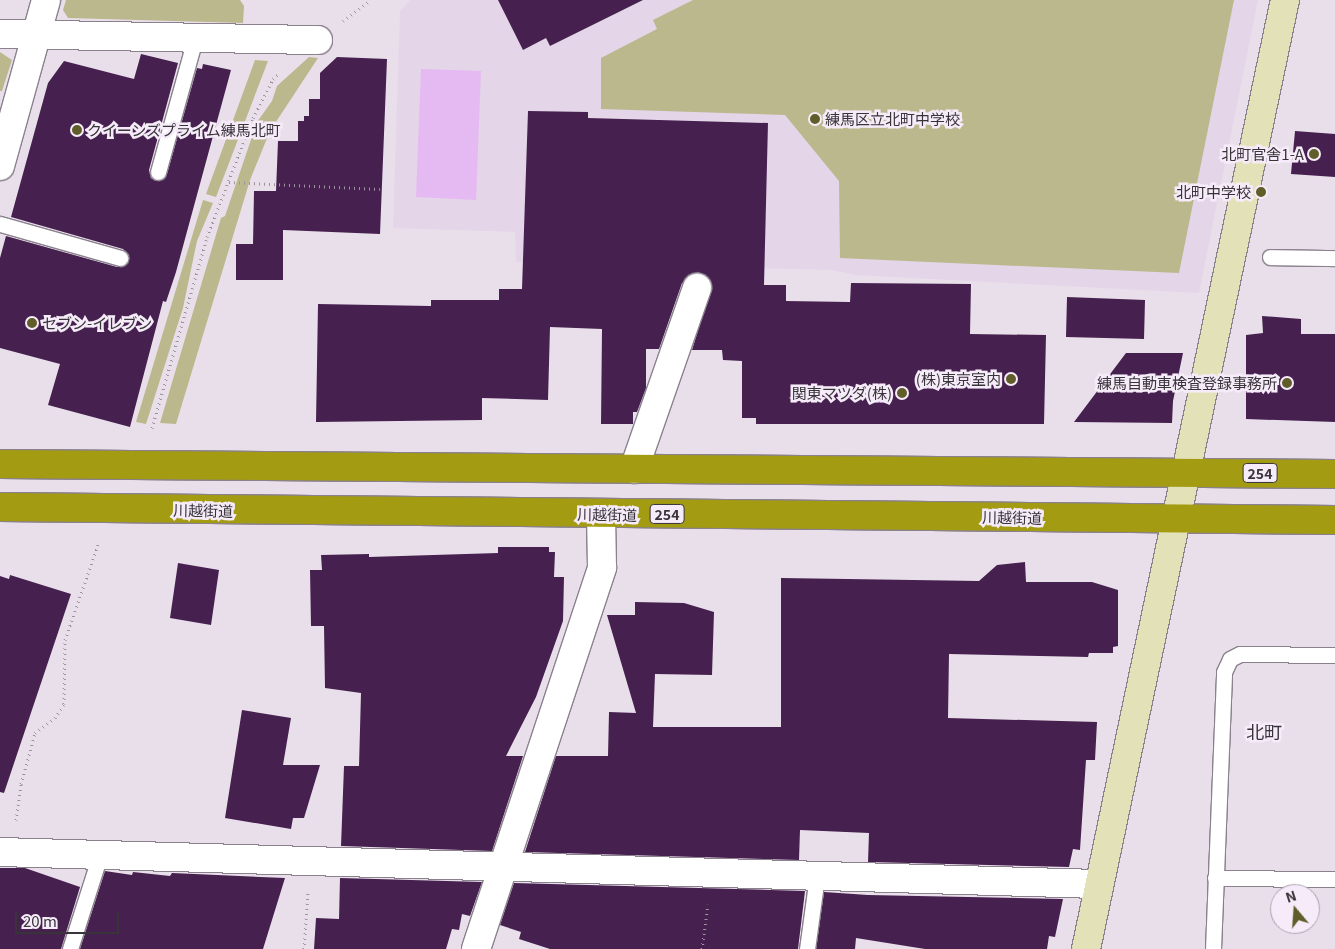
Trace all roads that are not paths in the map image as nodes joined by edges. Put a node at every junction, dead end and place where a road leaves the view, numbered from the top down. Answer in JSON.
{"nodes":[{"id":1,"x":46,"y":0,"type":"edge"},
{"id":2,"x":1285,"y":0,"type":"edge"},
{"id":3,"x":0,"y":34,"type":"edge"},
{"id":4,"x":36,"y":35,"type":"junction"},
{"id":5,"x":196,"y":36,"type":"junction"},
{"id":6,"x":318,"y":40,"type":"road end"},
{"id":7,"x":0,"y":166,"type":"edge"},
{"id":8,"x":158,"y":172,"type":"dead end"},
{"id":9,"x":0,"y":224,"type":"edge"},
{"id":10,"x":1270,"y":257,"type":"dead end"},
{"id":11,"x":120,"y":258,"type":"dead end"},
{"id":12,"x":1335,"y":258,"type":"edge"},
{"id":13,"x":697,"y":288,"type":"dead end"},
{"id":14,"x":0,"y":464,"type":"edge"},
{"id":15,"x":634,"y":469,"type":"junction"},
{"id":16,"x":1184,"y":473,"type":"junction"},
{"id":17,"x":1335,"y":474,"type":"edge"},
{"id":18,"x":0,"y":507,"type":"edge"},
{"id":19,"x":601,"y":514,"type":"junction"},
{"id":20,"x":1176,"y":519,"type":"junction"},
{"id":21,"x":1335,"y":520,"type":"edge"},
{"id":22,"x":1335,"y":655,"type":"edge"},
{"id":23,"x":5,"y":852,"type":"edge"},
{"id":24,"x":100,"y":855,"type":"junction"},
{"id":25,"x":503,"y":867,"type":"junction"},
{"id":26,"x":817,"y":876,"type":"junction"},
{"id":27,"x":1215,"y":878,"type":"junction"},
{"id":28,"x":1335,"y":879,"type":"edge"},
{"id":29,"x":1100,"y":884,"type":"junction"},
{"id":30,"x":70,"y":949,"type":"edge"},
{"id":31,"x":476,"y":949,"type":"edge"},
{"id":32,"x":807,"y":949,"type":"edge"},
{"id":33,"x":1086,"y":949,"type":"edge"},
{"id":34,"x":1213,"y":949,"type":"edge"}],
"edges":[{"from":1,"to":4,"type":"street"},
{"from":2,"to":16,"type":"street"},
{"from":3,"to":4,"type":"street"},
{"from":4,"to":5,"type":"street"},
{"from":4,"to":7,"type":"street"},
{"from":5,"to":6,"type":"street"},
{"from":5,"to":8,"type":"lane"},
{"from":9,"to":11,"type":"lane"},
{"from":10,"to":12,"type":"lane"},
{"from":13,"to":15,"type":"street"},
{"from":14,"to":15,"type":"highway","number":"254"},
{"from":15,"to":16,"type":"highway","number":"254"},
{"from":16,"to":17,"type":"highway","number":"254"},
{"from":16,"to":20,"type":"street"},
{"from":18,"to":19,"type":"highway","name":"川越街道","number":"254"},
{"from":19,"to":20,"type":"highway","name":"川越街道","number":"254"},
{"from":19,"to":25,"type":"street"},
{"from":20,"to":21,"type":"highway","name":"川越街道","number":"254"},
{"from":20,"to":29,"type":"street"},
{"from":22,"to":27,"type":"lane"},
{"from":23,"to":24,"type":"street"},
{"from":24,"to":25,"type":"street"},
{"from":24,"to":30,"type":"lane"},
{"from":25,"to":26,"type":"street"},
{"from":25,"to":31,"type":"street"},
{"from":26,"to":29,"type":"street"},
{"from":26,"to":32,"type":"lane"},
{"from":27,"to":28,"type":"lane"},
{"from":27,"to":34,"type":"lane"},
{"from":29,"to":33,"type":"street"}]}
